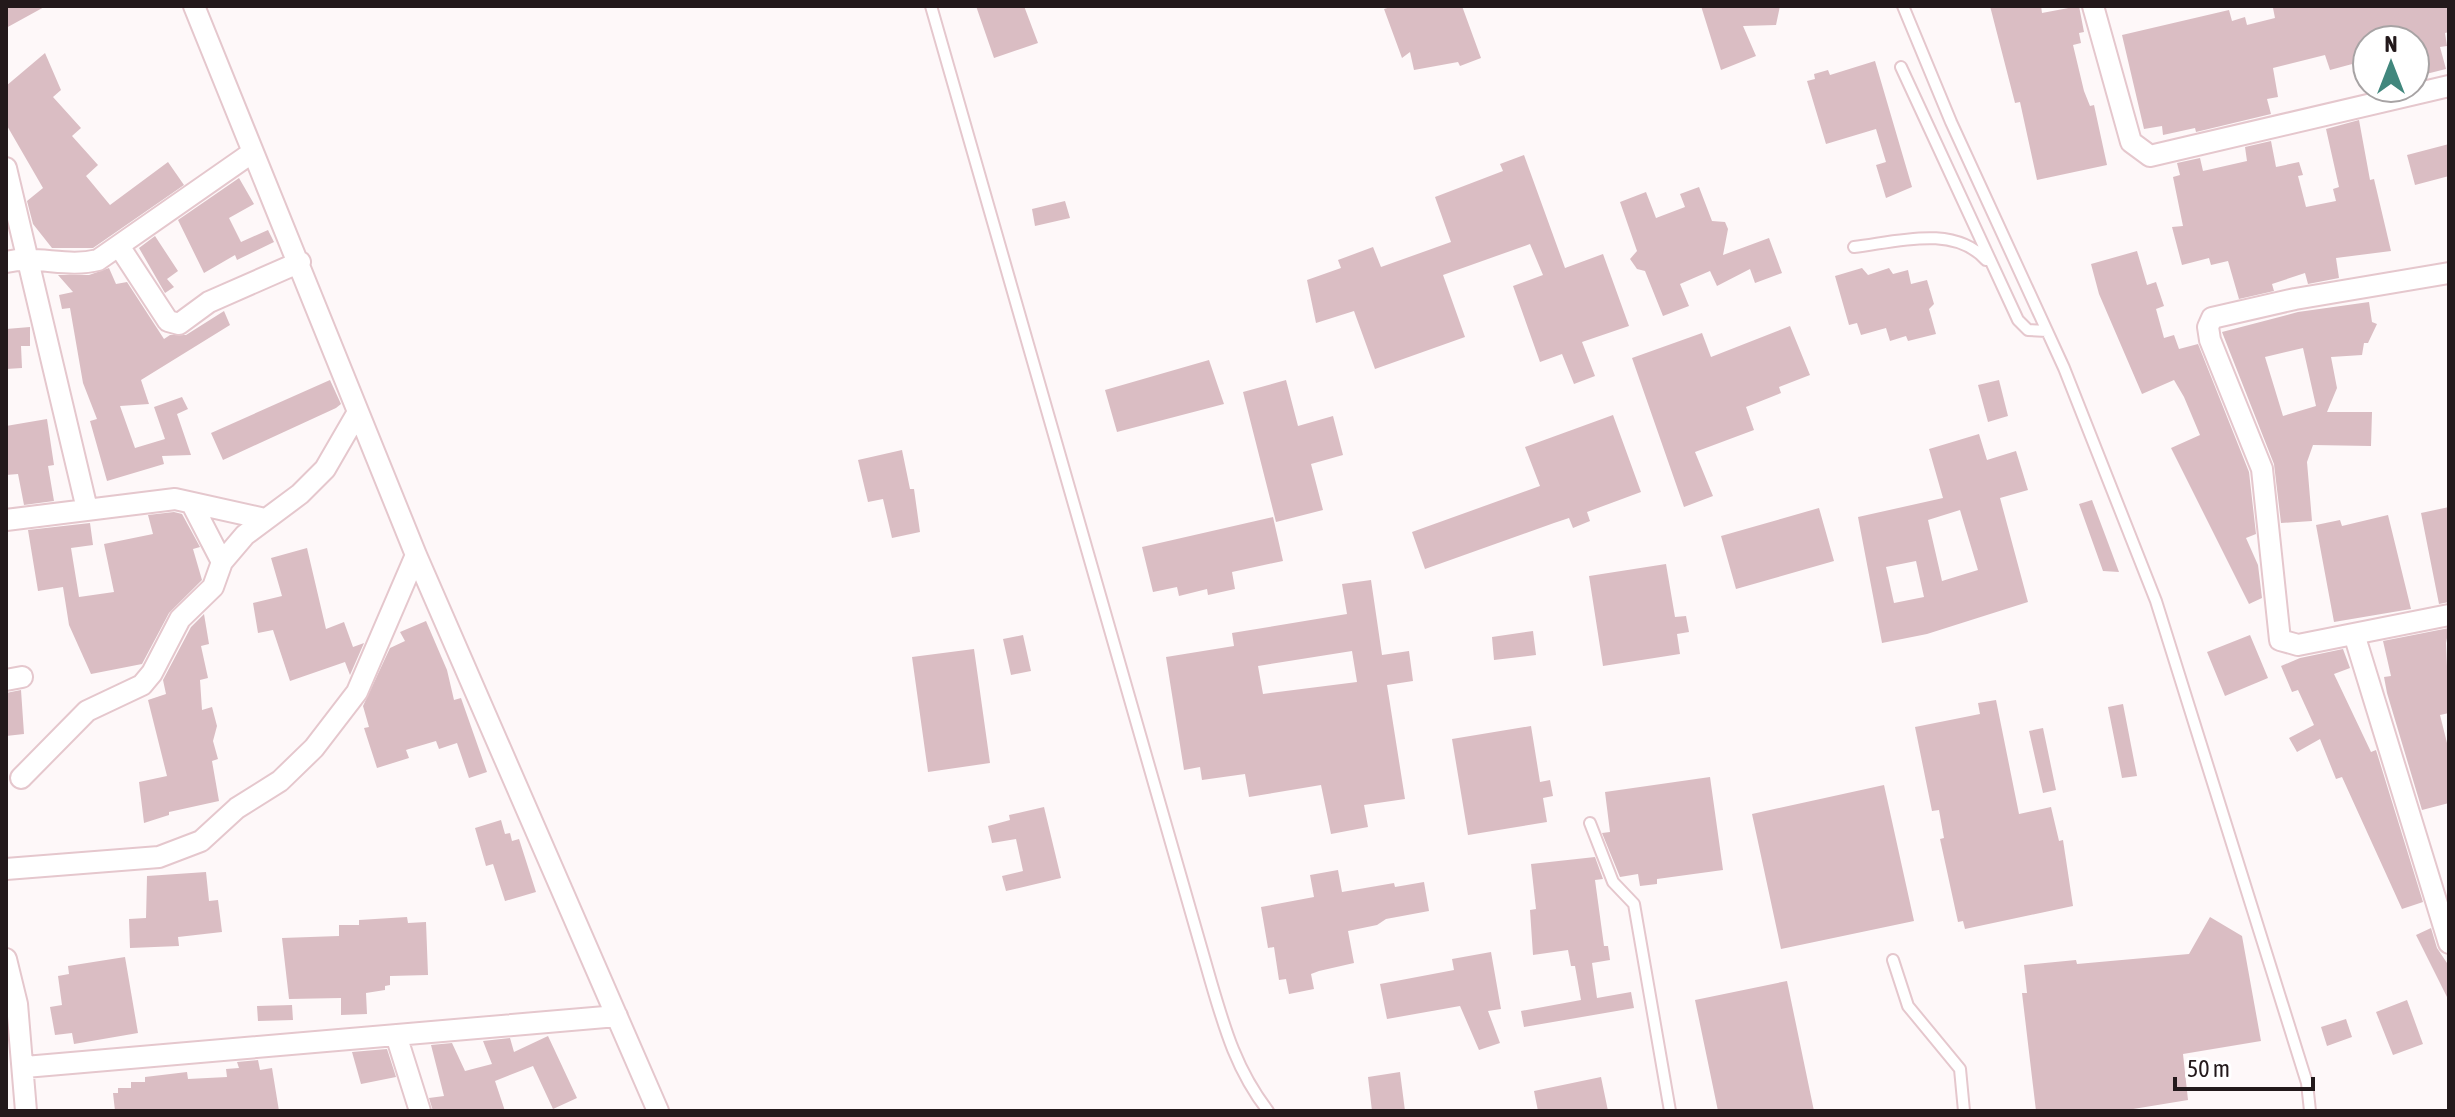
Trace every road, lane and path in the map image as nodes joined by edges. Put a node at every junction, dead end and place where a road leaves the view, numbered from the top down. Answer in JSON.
{"nodes":[{"id":1,"x":194,"y":6,"type":"edge"},
{"id":2,"x":931,"y":6,"type":"edge"},
{"id":3,"x":1903,"y":6,"type":"edge"},
{"id":4,"x":2093,"y":6,"type":"edge"},
{"id":5,"x":1901,"y":67,"type":"dead end"},
{"id":6,"x":2449,"y":86,"type":"edge"},
{"id":7,"x":253,"y":152,"type":"junction"},
{"id":8,"x":6,"y":168,"type":"edge"},
{"id":9,"x":119,"y":246,"type":"junction"},
{"id":10,"x":1854,"y":247,"type":"dead end"},
{"id":11,"x":27,"y":257,"type":"junction"},
{"id":12,"x":6,"y":262,"type":"edge"},
{"id":13,"x":300,"y":262,"type":"junction"},
{"id":14,"x":1995,"y":271,"type":"junction"},
{"id":15,"x":2449,"y":273,"type":"edge"},
{"id":16,"x":2047,"y":331,"type":"junction"},
{"id":17,"x":358,"y":412,"type":"junction"},
{"id":18,"x":193,"y":506,"type":"junction"},
{"id":19,"x":87,"y":509,"type":"junction"},
{"id":20,"x":265,"y":519,"type":"junction"},
{"id":21,"x":6,"y":520,"type":"edge"},
{"id":22,"x":416,"y":555,"type":"junction"},
{"id":23,"x":222,"y":562,"type":"junction"},
{"id":24,"x":2449,"y":615,"type":"edge"},
{"id":25,"x":2354,"y":634,"type":"junction"},
{"id":26,"x":21,"y":778,"type":"dead end"},
{"id":27,"x":1590,"y":823,"type":"dead end"},
{"id":28,"x":6,"y":869,"type":"edge"},
{"id":29,"x":2449,"y":943,"type":"edge"},
{"id":30,"x":6,"y":959,"type":"edge"},
{"id":31,"x":1893,"y":960,"type":"dead end"},
{"id":32,"x":12,"y":1001,"type":"edge"},
{"id":33,"x":617,"y":1016,"type":"junction"},
{"id":34,"x":396,"y":1035,"type":"junction"},
{"id":35,"x":25,"y":1067,"type":"junction"},
{"id":36,"x":26,"y":1111,"type":"edge"},
{"id":37,"x":420,"y":1111,"type":"edge"},
{"id":38,"x":658,"y":1111,"type":"edge"},
{"id":39,"x":1268,"y":1111,"type":"edge"},
{"id":40,"x":1670,"y":1111,"type":"edge"},
{"id":41,"x":1964,"y":1111,"type":"edge"},
{"id":42,"x":2310,"y":1111,"type":"edge"}],
"edges":[{"from":1,"to":7,"type":"street"},
{"from":2,"to":39,"type":"lane"},
{"from":3,"to":16,"type":"lane"},
{"from":4,"to":6,"type":"street"},
{"from":5,"to":14,"type":"lane"},
{"from":7,"to":9,"type":"street"},
{"from":7,"to":13,"type":"street"},
{"from":8,"to":11,"type":"street"},
{"from":9,"to":11,"type":"street"},
{"from":9,"to":13,"type":"street"},
{"from":10,"to":14,"type":"lane"},
{"from":11,"to":12,"type":"street"},
{"from":11,"to":19,"type":"street"},
{"from":13,"to":17,"type":"street"},
{"from":14,"to":16,"type":"lane"},
{"from":15,"to":25,"type":"street"},
{"from":16,"to":42,"type":"lane"},
{"from":17,"to":20,"type":"street"},
{"from":17,"to":22,"type":"street"},
{"from":18,"to":19,"type":"street"},
{"from":18,"to":20,"type":"street"},
{"from":18,"to":23,"type":"street"},
{"from":19,"to":21,"type":"street"},
{"from":20,"to":23,"type":"street"},
{"from":22,"to":28,"type":"street"},
{"from":22,"to":33,"type":"street"},
{"from":23,"to":26,"type":"street"},
{"from":24,"to":25,"type":"street"},
{"from":25,"to":29,"type":"street"},
{"from":27,"to":40,"type":"lane"},
{"from":30,"to":32,"type":"street"},
{"from":31,"to":41,"type":"lane"},
{"from":32,"to":35,"type":"street"},
{"from":33,"to":34,"type":"street"},
{"from":33,"to":38,"type":"street"},
{"from":34,"to":35,"type":"street"},
{"from":34,"to":37,"type":"street"},
{"from":35,"to":36,"type":"street"}]}
